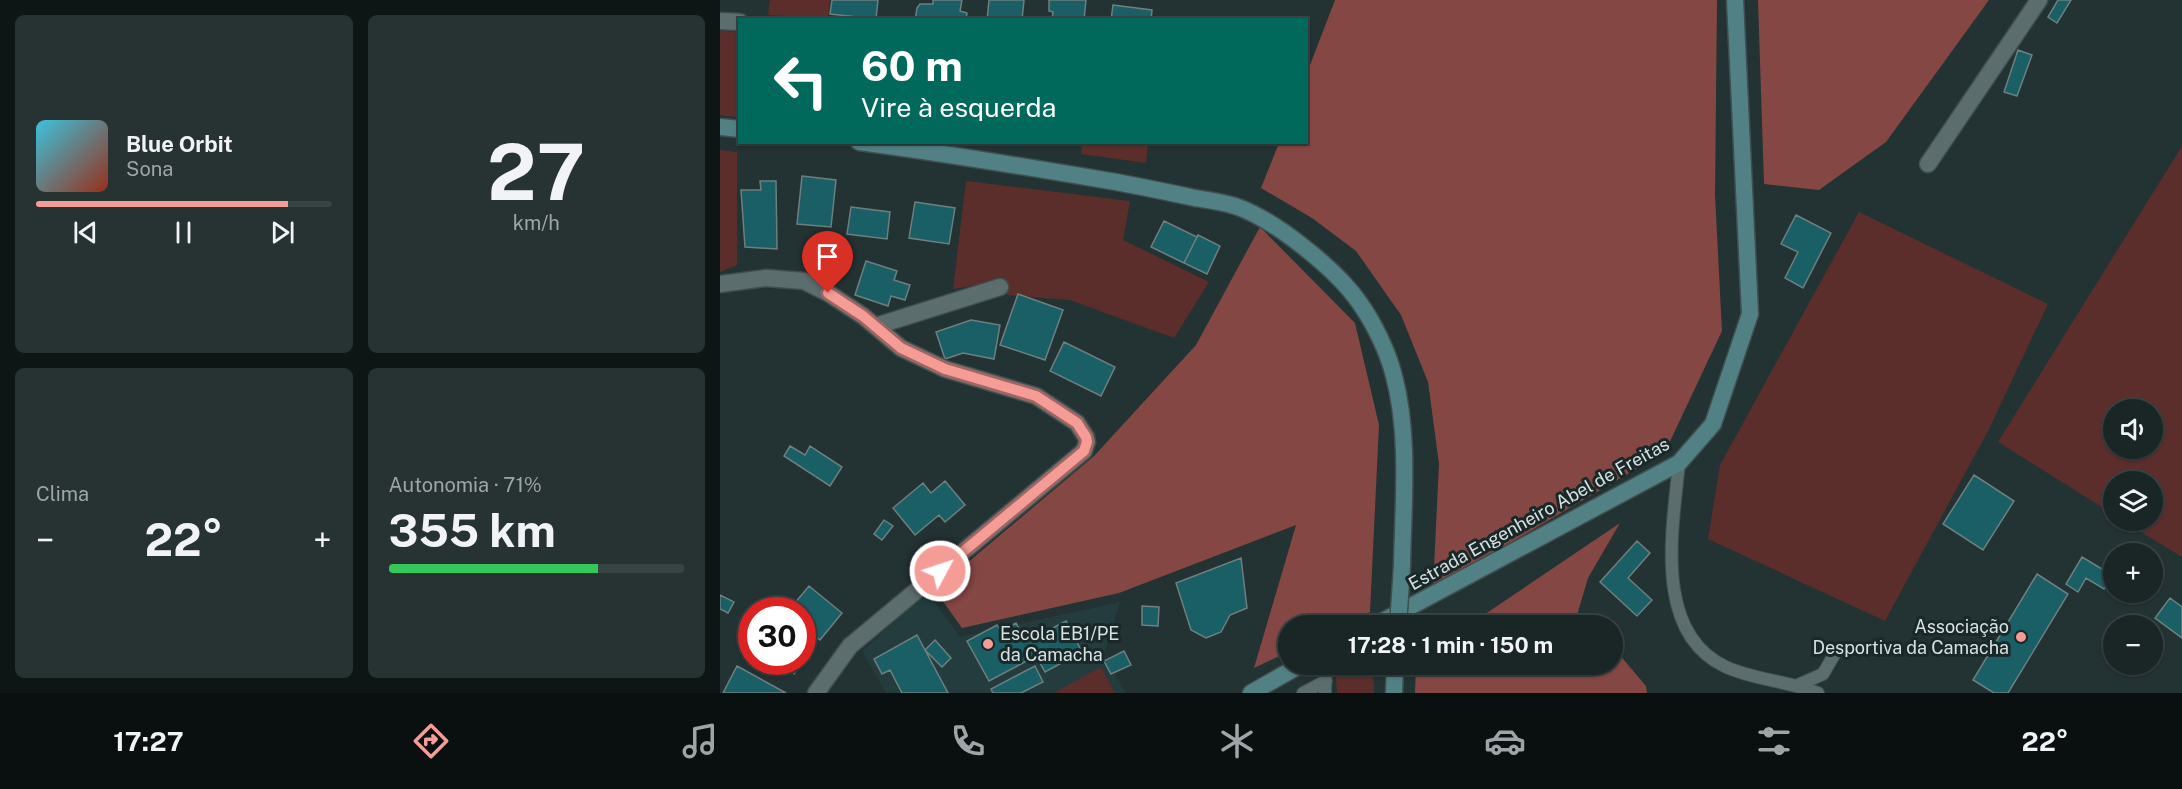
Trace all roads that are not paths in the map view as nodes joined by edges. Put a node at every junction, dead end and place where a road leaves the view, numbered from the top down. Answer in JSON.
{"nodes":[{"id":1,"x":1735,"y":0,"type":"edge"},
{"id":2,"x":2039,"y":0,"type":"edge"},
{"id":3,"x":720,"y":21,"type":"edge"},
{"id":4,"x":738,"y":22,"type":"edge"},
{"id":5,"x":720,"y":127,"type":"edge"},
{"id":6,"x":738,"y":129,"type":"edge"},
{"id":7,"x":874,"y":144,"type":"edge"},
{"id":8,"x":1928,"y":164,"type":"dead end"},
{"id":9,"x":720,"y":284,"type":"edge"},
{"id":10,"x":999,"y":287,"type":"dead end"},
{"id":11,"x":876,"y":326,"type":"junction"},
{"id":12,"x":1679,"y":463,"type":"junction"},
{"id":13,"x":1395,"y":615,"type":"edge"},
{"id":14,"x":1399,"y":615,"type":"edge"},
{"id":15,"x":1834,"y":655,"type":"dead end"},
{"id":16,"x":1283,"y":675,"type":"edge"},
{"id":17,"x":1395,"y":675,"type":"edge"},
{"id":18,"x":1798,"y":685,"type":"junction"},
{"id":19,"x":1326,"y":687,"type":"edge"},
{"id":20,"x":816,"y":693,"type":"edge"},
{"id":21,"x":1251,"y":693,"type":"edge"},
{"id":22,"x":1303,"y":693,"type":"edge"},
{"id":23,"x":1394,"y":693,"type":"edge"},
{"id":24,"x":1818,"y":693,"type":"edge"}],
"edges":[{"from":1,"to":12,"type":"main road","name":"Estrada Engenheiro Abel de Freitas"},
{"from":2,"to":8,"type":"street"},
{"from":3,"to":4,"type":"street"},
{"from":5,"to":6,"type":"main road"},
{"from":7,"to":14,"type":"main road","bridge":true},
{"from":9,"to":11,"type":"street"},
{"from":10,"to":11,"type":"street"},
{"from":11,"to":20,"type":"street"},
{"from":12,"to":13,"type":"main road","name":"Estrada Engenheiro Abel de Freitas"},
{"from":12,"to":18,"type":"lane"},
{"from":15,"to":18,"type":"lane"},
{"from":16,"to":21,"type":"main road"},
{"from":17,"to":23,"type":"main road"},
{"from":18,"to":24,"type":"lane"},
{"from":19,"to":22,"type":"lane"}]}
